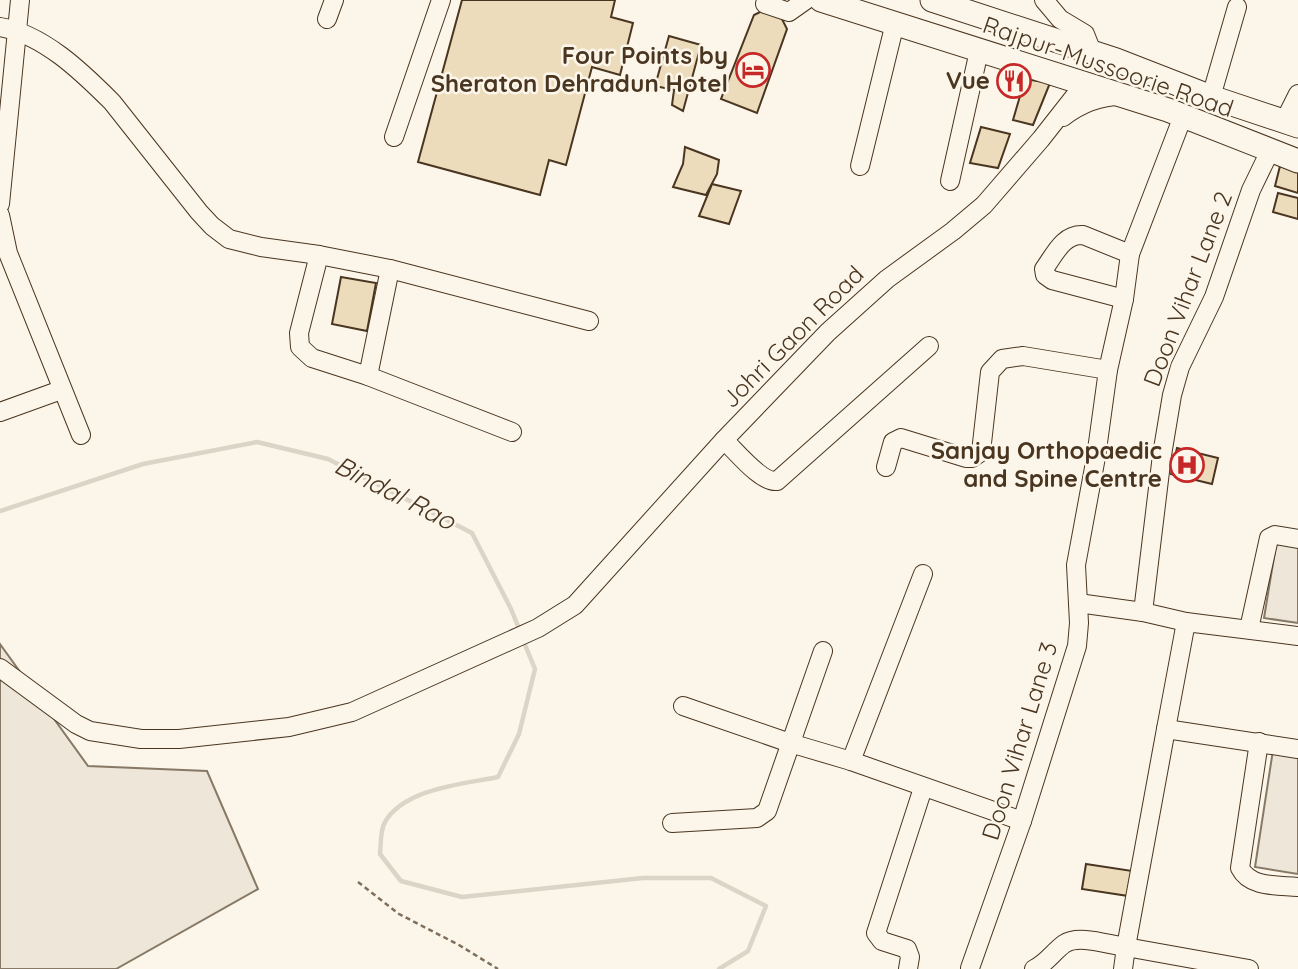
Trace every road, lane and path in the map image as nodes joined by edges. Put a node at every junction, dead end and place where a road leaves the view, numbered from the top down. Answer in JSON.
{"nodes":[{"id":1,"x":20,"y":0,"type":"edge"},
{"id":2,"x":334,"y":0,"type":"edge"},
{"id":3,"x":442,"y":0,"type":"edge"},
{"id":4,"x":766,"y":0,"type":"edge"},
{"id":5,"x":806,"y":0,"type":"edge"},
{"id":6,"x":821,"y":0,"type":"edge"},
{"id":7,"x":932,"y":0,"type":"edge"},
{"id":8,"x":1044,"y":0,"type":"edge"},
{"id":9,"x":1237,"y":7,"type":"dead end"},
{"id":10,"x":327,"y":19,"type":"dead end"},
{"id":11,"x":895,"y":23,"type":"junction"},
{"id":12,"x":8,"y":29,"type":"edge"},
{"id":13,"x":979,"y":51,"type":"junction"},
{"id":14,"x":1092,"y":52,"type":"junction"},
{"id":15,"x":1149,"y":72,"type":"junction"},
{"id":16,"x":1085,"y":83,"type":"junction"},
{"id":17,"x":1298,"y":94,"type":"edge"},
{"id":18,"x":1211,"y":97,"type":"junction"},
{"id":19,"x":1133,"y":99,"type":"junction"},
{"id":20,"x":1183,"y":116,"type":"junction"},
{"id":21,"x":1291,"y":124,"type":"edge"},
{"id":22,"x":1052,"y":125,"type":"junction"},
{"id":23,"x":394,"y":137,"type":"dead end"},
{"id":24,"x":1273,"y":153,"type":"junction"},
{"id":25,"x":1298,"y":161,"type":"edge"},
{"id":26,"x":860,"y":166,"type":"dead end"},
{"id":27,"x":950,"y":181,"type":"dead end"},
{"id":28,"x":0,"y":204,"type":"edge"},
{"id":29,"x":0,"y":215,"type":"edge"},
{"id":30,"x":1130,"y":254,"type":"junction"},
{"id":31,"x":4,"y":255,"type":"edge"},
{"id":32,"x":319,"y":255,"type":"junction"},
{"id":33,"x":390,"y":269,"type":"junction"},
{"id":34,"x":1124,"y":299,"type":"junction"},
{"id":35,"x":589,"y":321,"type":"dead end"},
{"id":36,"x":929,"y":346,"type":"dead end"},
{"id":37,"x":1108,"y":370,"type":"junction"},
{"id":38,"x":368,"y":376,"type":"junction"},
{"id":39,"x":61,"y":390,"type":"junction"},
{"id":40,"x":0,"y":412,"type":"edge"},
{"id":41,"x":512,"y":432,"type":"dead end"},
{"id":42,"x":80,"y":435,"type":"dead end"},
{"id":43,"x":724,"y":440,"type":"junction"},
{"id":44,"x":886,"y":467,"type":"dead end"},
{"id":45,"x":1298,"y":539,"type":"edge"},
{"id":46,"x":923,"y":574,"type":"dead end"},
{"id":47,"x":1078,"y":603,"type":"junction"},
{"id":48,"x":1143,"y":612,"type":"junction"},
{"id":49,"x":1186,"y":622,"type":"junction"},
{"id":50,"x":1248,"y":629,"type":"junction"},
{"id":51,"x":1298,"y":636,"type":"edge"},
{"id":52,"x":823,"y":651,"type":"dead end"},
{"id":53,"x":0,"y":668,"type":"edge"},
{"id":54,"x":683,"y":706,"type":"dead end"},
{"id":55,"x":1166,"y":729,"type":"junction"},
{"id":56,"x":1259,"y":742,"type":"junction"},
{"id":57,"x":790,"y":743,"type":"junction"},
{"id":58,"x":1298,"y":749,"type":"edge"},
{"id":59,"x":851,"y":761,"type":"junction"},
{"id":60,"x":923,"y":788,"type":"junction"},
{"id":61,"x":1022,"y":821,"type":"junction"},
{"id":62,"x":672,"y":823,"type":"dead end"},
{"id":63,"x":358,"y":882,"type":"dead end"},
{"id":64,"x":1298,"y":887,"type":"edge"},
{"id":65,"x":1126,"y":947,"type":"junction"},
{"id":66,"x":970,"y":968,"type":"edge"},
{"id":67,"x":498,"y":969,"type":"edge"},
{"id":68,"x":908,"y":969,"type":"edge"},
{"id":69,"x":1034,"y":969,"type":"edge"},
{"id":70,"x":1123,"y":969,"type":"edge"},
{"id":71,"x":1249,"y":969,"type":"edge"}],
"edges":[{"from":1,"to":12,"type":"street"},
{"from":2,"to":10,"type":"street"},
{"from":3,"to":23,"type":"street"},
{"from":4,"to":5,"type":"street"},
{"from":6,"to":11,"type":"main road","name":"Rajpur-Mussoorie Road"},
{"from":7,"to":14,"type":"main road","name":"Rajpur-Mussoorie Road"},
{"from":8,"to":14,"type":"street"},
{"from":9,"to":18,"type":"street"},
{"from":11,"to":13,"type":"main road","name":"Rajpur-Mussoorie Road"},
{"from":11,"to":26,"type":"street"},
{"from":12,"to":28,"type":"street"},
{"from":12,"to":32,"type":"street"},
{"from":13,"to":16,"type":"main road","name":"Rajpur-Mussoorie Road"},
{"from":13,"to":27,"type":"street"},
{"from":14,"to":15,"type":"main road","name":"Rajpur-Mussoorie Road"},
{"from":15,"to":18,"type":"main road","name":"Rajpur-Mussoorie Road"},
{"from":15,"to":19,"type":"main road"},
{"from":16,"to":19,"type":"main road","name":"Rajpur-Mussoorie Road"},
{"from":16,"to":22,"type":"street","name":"Johri Gaon Road"},
{"from":17,"to":21,"type":"street"},
{"from":18,"to":21,"type":"main road","name":"Rajpur-Mussoorie Road"},
{"from":19,"to":20,"type":"main road","name":"Rajpur-Mussoorie Road"},
{"from":19,"to":22,"type":"street"},
{"from":20,"to":24,"type":"main road","name":"Rajpur-Mussoorie Road"},
{"from":20,"to":30,"type":"street","name":"Doon Vihar Lane 3"},
{"from":22,"to":43,"type":"street","name":"Johri Gaon Road"},
{"from":24,"to":25,"type":"main road","name":"Rajpur-Mussoorie Road"},
{"from":24,"to":48,"type":"street","name":"Doon Vihar Lane 2"},
{"from":29,"to":31,"type":"street"},
{"from":30,"to":34,"type":"street","name":"Doon Vihar Lane 3"},
{"from":30,"to":34,"type":"street"},
{"from":31,"to":39,"type":"street"},
{"from":32,"to":33,"type":"street"},
{"from":32,"to":38,"type":"street"},
{"from":33,"to":35,"type":"street"},
{"from":33,"to":38,"type":"street"},
{"from":34,"to":37,"type":"street","name":"Doon Vihar Lane 3"},
{"from":36,"to":43,"type":"street"},
{"from":37,"to":44,"type":"street"},
{"from":37,"to":47,"type":"street","name":"Doon Vihar Lane 3"},
{"from":38,"to":41,"type":"street"},
{"from":39,"to":40,"type":"street"},
{"from":39,"to":42,"type":"street"},
{"from":43,"to":53,"type":"street","name":"Johri Gaon Road"},
{"from":45,"to":50,"type":"street"},
{"from":46,"to":59,"type":"street"},
{"from":47,"to":48,"type":"street"},
{"from":47,"to":61,"type":"street","name":"Doon Vihar Lane 3"},
{"from":48,"to":49,"type":"street"},
{"from":49,"to":50,"type":"street"},
{"from":49,"to":55,"type":"street"},
{"from":50,"to":51,"type":"street"},
{"from":52,"to":57,"type":"street"},
{"from":54,"to":57,"type":"street"},
{"from":55,"to":56,"type":"street"},
{"from":55,"to":65,"type":"street"},
{"from":56,"to":58,"type":"street"},
{"from":56,"to":64,"type":"street"},
{"from":57,"to":59,"type":"street"},
{"from":57,"to":62,"type":"street"},
{"from":59,"to":60,"type":"street"},
{"from":60,"to":61,"type":"street"},
{"from":60,"to":68,"type":"street"},
{"from":61,"to":66,"type":"street","name":"Doon Vihar Lane 3"},
{"from":63,"to":67,"type":"path"},
{"from":65,"to":69,"type":"street"},
{"from":65,"to":70,"type":"street"},
{"from":65,"to":71,"type":"street"}]}
